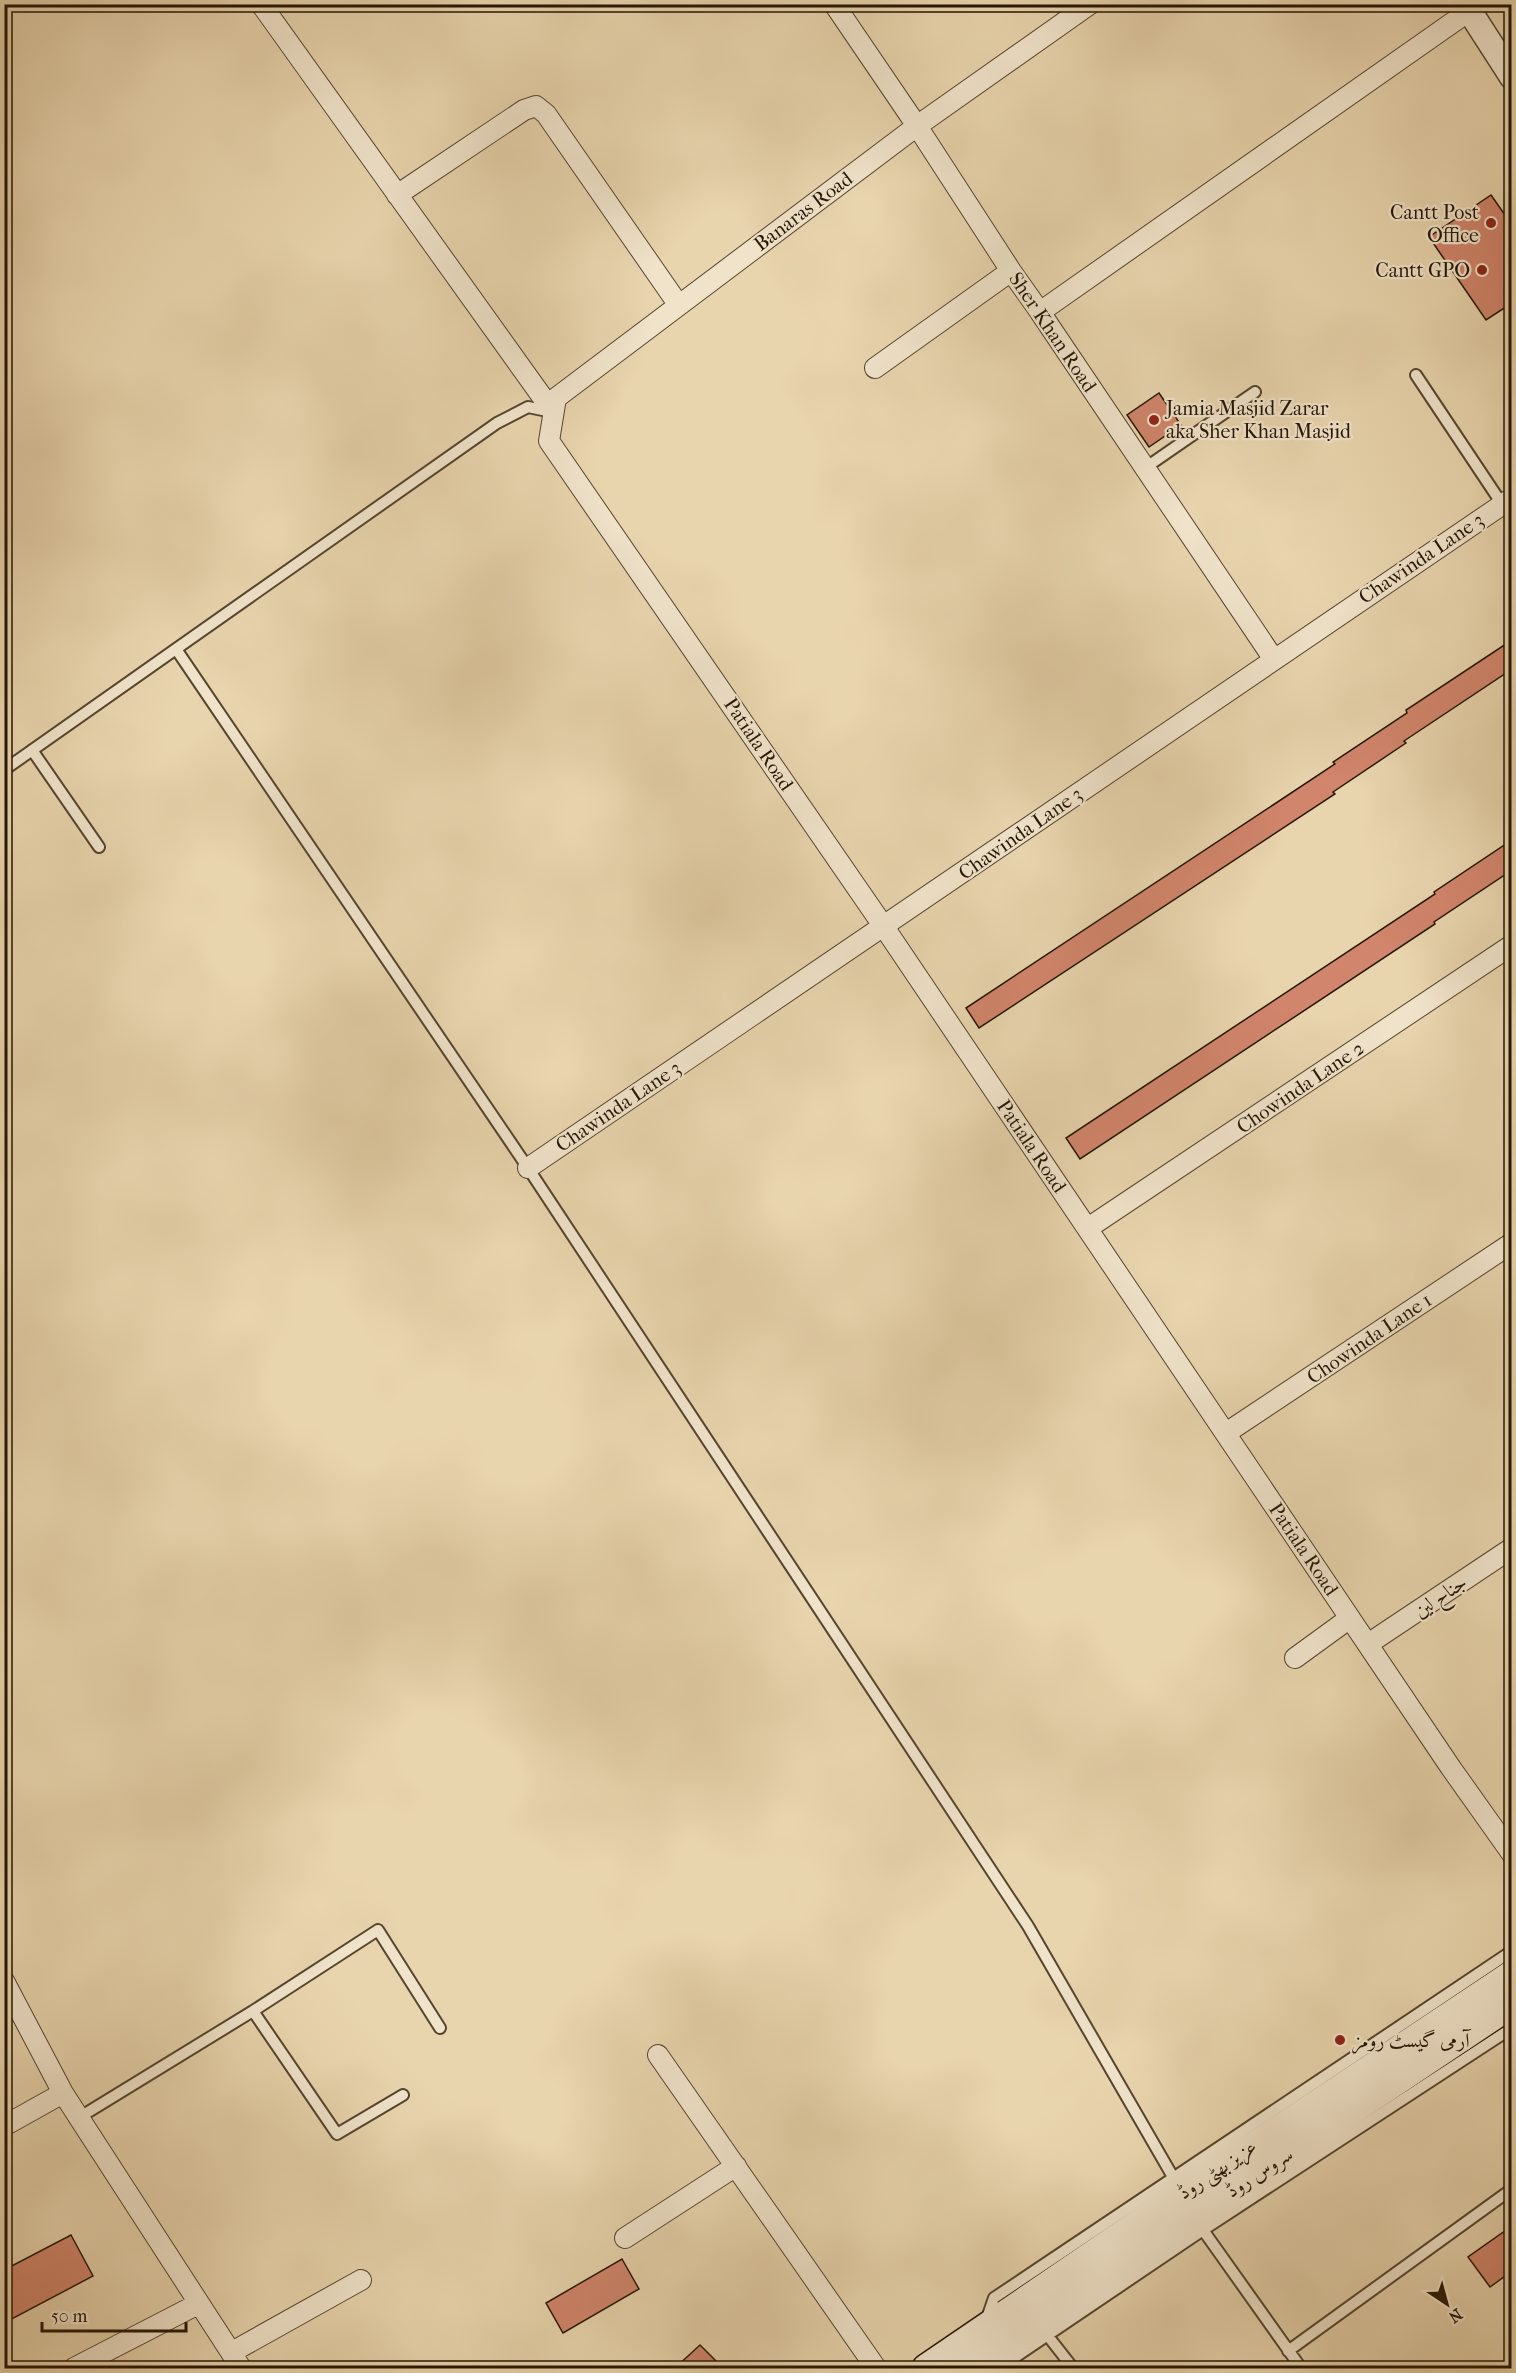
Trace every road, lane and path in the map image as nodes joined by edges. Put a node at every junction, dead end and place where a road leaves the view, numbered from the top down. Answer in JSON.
{"nodes":[{"id":1,"x":261,"y":4,"type":"edge"},
{"id":2,"x":834,"y":4,"type":"edge"},
{"id":3,"x":1090,"y":4,"type":"edge"},
{"id":4,"x":1467,"y":8,"type":"edge"},
{"id":5,"x":1512,"y":77,"type":"edge"},
{"id":6,"x":917,"y":126,"type":"junction"},
{"id":7,"x":397,"y":195,"type":"junction"},
{"id":8,"x":1011,"y":271,"type":"junction"},
{"id":9,"x":678,"y":304,"type":"junction"},
{"id":10,"x":1041,"y":312,"type":"junction"},
{"id":11,"x":875,"y":368,"type":"dead end"},
{"id":12,"x":1416,"y":375,"type":"dead end"},
{"id":13,"x":1255,"y":392,"type":"dead end"},
{"id":14,"x":553,"y":412,"type":"junction"},
{"id":15,"x":549,"y":441,"type":"joint"},
{"id":16,"x":1145,"y":468,"type":"junction"},
{"id":17,"x":1507,"y":501,"type":"edge"},
{"id":18,"x":176,"y":649,"type":"junction"},
{"id":19,"x":1273,"y":658,"type":"junction"},
{"id":20,"x":32,"y":750,"type":"junction"},
{"id":21,"x":4,"y":770,"type":"edge"},
{"id":22,"x":99,"y":847,"type":"dead end"},
{"id":23,"x":884,"y":927,"type":"junction"},
{"id":24,"x":1512,"y":945,"type":"edge"},
{"id":25,"x":528,"y":1168,"type":"junction"},
{"id":26,"x":1088,"y":1228,"type":"junction"},
{"id":27,"x":1512,"y":1243,"type":"edge"},
{"id":28,"x":1227,"y":1433,"type":"junction"},
{"id":29,"x":1512,"y":1548,"type":"edge"},
{"id":30,"x":1350,"y":1618,"type":"junction"},
{"id":31,"x":1368,"y":1644,"type":"junction"},
{"id":32,"x":1295,"y":1658,"type":"dead end"},
{"id":33,"x":1512,"y":1854,"type":"edge"},
{"id":34,"x":1512,"y":1951,"type":"edge"},
{"id":35,"x":1512,"y":1974,"type":"edge"},
{"id":36,"x":4,"y":1981,"type":"edge"},
{"id":37,"x":1512,"y":2004,"type":"edge"},
{"id":38,"x":253,"y":2011,"type":"junction"},
{"id":39,"x":440,"y":2028,"type":"dead end"},
{"id":40,"x":1512,"y":2028,"type":"edge"},
{"id":41,"x":658,"y":2055,"type":"dead end"},
{"id":42,"x":63,"y":2093,"type":"junction"},
{"id":43,"x":403,"y":2095,"type":"dead end"},
{"id":44,"x":80,"y":2117,"type":"junction"},
{"id":45,"x":4,"y":2126,"type":"edge"},
{"id":46,"x":736,"y":2166,"type":"junction"},
{"id":47,"x":1173,"y":2177,"type":"junction"},
{"id":48,"x":1512,"y":2189,"type":"edge"},
{"id":49,"x":1203,"y":2230,"type":"junction"},
{"id":50,"x":625,"y":2238,"type":"dead end"},
{"id":51,"x":361,"y":2280,"type":"dead end"},
{"id":52,"x":198,"y":2304,"type":"junction"},
{"id":53,"x":984,"y":2327,"type":"junction"},
{"id":54,"x":1043,"y":2329,"type":"junction"},
{"id":55,"x":1288,"y":2351,"type":"junction"},
{"id":56,"x":236,"y":2360,"type":"edge"},
{"id":57,"x":74,"y":2368,"type":"edge"},
{"id":58,"x":876,"y":2368,"type":"edge"},
{"id":59,"x":926,"y":2368,"type":"edge"},
{"id":60,"x":968,"y":2368,"type":"edge"},
{"id":61,"x":999,"y":2368,"type":"edge"},
{"id":62,"x":1073,"y":2368,"type":"edge"},
{"id":63,"x":1301,"y":2368,"type":"edge"}],
"edges":[{"from":1,"to":7,"type":"street"},
{"from":2,"to":6,"type":"street","name":"Sher Khan Road"},
{"from":3,"to":6,"type":"street","name":"Banaras Road"},
{"from":4,"to":5,"type":"street"},
{"from":4,"to":10,"type":"street"},
{"from":6,"to":8,"type":"street","name":"Sher Khan Road"},
{"from":6,"to":9,"type":"street","name":"Banaras Road"},
{"from":7,"to":9,"type":"street"},
{"from":7,"to":14,"type":"street"},
{"from":8,"to":10,"type":"street","name":"Sher Khan Road"},
{"from":8,"to":11,"type":"street"},
{"from":9,"to":14,"type":"street","name":"Banaras Road"},
{"from":10,"to":16,"type":"street","name":"Sher Khan Road"},
{"from":12,"to":17,"type":"lane"},
{"from":13,"to":16,"type":"lane"},
{"from":14,"to":15,"type":"street","name":"Banaras Road"},
{"from":14,"to":18,"type":"lane"},
{"from":15,"to":23,"type":"street","name":"Patiala Road"},
{"from":16,"to":19,"type":"street","name":"Sher Khan Road"},
{"from":17,"to":19,"type":"street","name":"Chawinda Lane 3"},
{"from":18,"to":20,"type":"lane"},
{"from":18,"to":25,"type":"lane"},
{"from":19,"to":23,"type":"street","name":"Chawinda Lane 3"},
{"from":20,"to":21,"type":"lane"},
{"from":20,"to":22,"type":"lane"},
{"from":23,"to":25,"type":"street","name":"Chawinda Lane 3"},
{"from":23,"to":26,"type":"street","name":"Patiala Road"},
{"from":24,"to":26,"type":"street","name":"Chowinda Lane 2"},
{"from":25,"to":47,"type":"lane"},
{"from":26,"to":28,"type":"street","name":"Patiala Road"},
{"from":27,"to":28,"type":"street","name":"Chowinda Lane 1"},
{"from":28,"to":30,"type":"street","name":"Patiala Road"},
{"from":29,"to":31,"type":"street","name":"جناح لین"},
{"from":30,"to":31,"type":"street","name":"Patiala Road"},
{"from":30,"to":32,"type":"street"},
{"from":31,"to":33,"type":"street","name":"Patiala Road"},
{"from":34,"to":47,"type":"lane"},
{"from":35,"to":53,"type":"main road","name":"عزیز بھٹی روڈ"},
{"from":36,"to":42,"type":"street"},
{"from":37,"to":54,"type":"main road","name":"عزیز بھٹی روڈ"},
{"from":38,"to":39,"type":"lane"},
{"from":38,"to":43,"type":"lane"},
{"from":38,"to":44,"type":"lane"},
{"from":40,"to":49,"type":"lane","name":"سروس روڈ"},
{"from":41,"to":46,"type":"street"},
{"from":42,"to":44,"type":"street"},
{"from":42,"to":45,"type":"street"},
{"from":44,"to":52,"type":"street"},
{"from":46,"to":50,"type":"street"},
{"from":46,"to":58,"type":"street"},
{"from":47,"to":53,"type":"lane"},
{"from":48,"to":55,"type":"lane"},
{"from":49,"to":54,"type":"lane","name":"سروس روڈ"},
{"from":49,"to":55,"type":"lane"},
{"from":51,"to":56,"type":"street"},
{"from":52,"to":56,"type":"street"},
{"from":52,"to":57,"type":"street"},
{"from":53,"to":59,"type":"main road","name":"عزیز بھٹی روڈ"},
{"from":54,"to":60,"type":"main road","name":"عزیز بھٹی روڈ"},
{"from":54,"to":61,"type":"lane","name":"سروس روڈ"},
{"from":54,"to":62,"type":"lane"},
{"from":55,"to":63,"type":"lane"}]}
